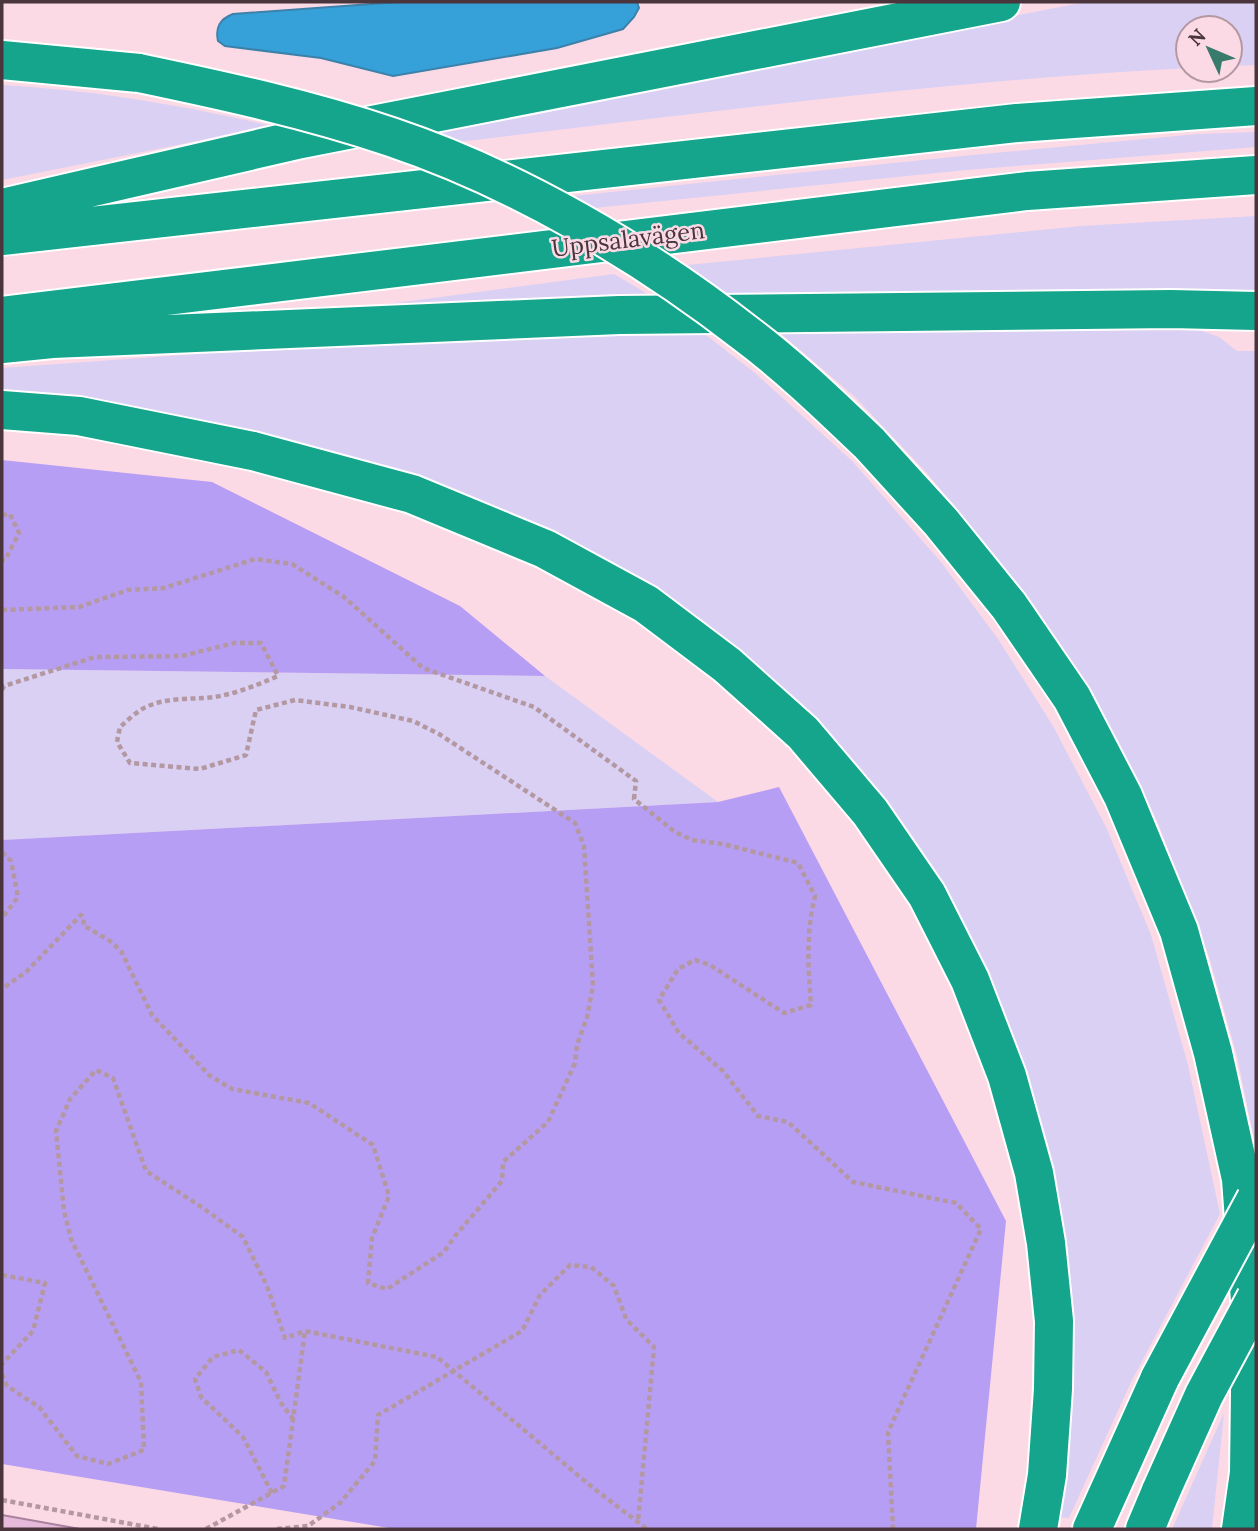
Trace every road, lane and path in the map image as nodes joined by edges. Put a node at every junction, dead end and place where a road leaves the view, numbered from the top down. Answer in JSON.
{"nodes":[{"id":1,"x":1001,"y":2,"type":"edge"},
{"id":2,"x":2,"y":61,"type":"edge"},
{"id":3,"x":1256,"y":106,"type":"edge"},
{"id":4,"x":1256,"y":175,"type":"edge"},
{"id":5,"x":2,"y":208,"type":"edge"},
{"id":6,"x":2,"y":236,"type":"edge"},
{"id":7,"x":1256,"y":311,"type":"edge"},
{"id":8,"x":2,"y":316,"type":"edge"},
{"id":9,"x":2,"y":344,"type":"edge"},
{"id":10,"x":2,"y":410,"type":"edge"},
{"id":11,"x":2,"y":515,"type":"edge"},
{"id":12,"x":2,"y":560,"type":"edge"},
{"id":13,"x":2,"y":610,"type":"edge"},
{"id":14,"x":2,"y":690,"type":"edge"},
{"id":15,"x":2,"y":852,"type":"edge"},
{"id":16,"x":2,"y":919,"type":"edge"},
{"id":17,"x":2,"y":989,"type":"edge"},
{"id":18,"x":1256,"y":1199,"type":"edge"},
{"id":19,"x":2,"y":1275,"type":"edge"},
{"id":20,"x":1256,"y":1298,"type":"edge"},
{"id":21,"x":306,"y":1331,"type":"junction"},
{"id":22,"x":2,"y":1364,"type":"edge"},
{"id":23,"x":454,"y":1371,"type":"junction"},
{"id":24,"x":2,"y":1374,"type":"edge"},
{"id":25,"x":293,"y":1419,"type":"junction"},
{"id":26,"x":272,"y":1493,"type":"junction"},
{"id":27,"x":2,"y":1500,"type":"edge"},
{"id":28,"x":638,"y":1522,"type":"junction"},
{"id":29,"x":158,"y":1529,"type":"edge"},
{"id":30,"x":206,"y":1529,"type":"edge"},
{"id":31,"x":277,"y":1529,"type":"edge"},
{"id":32,"x":647,"y":1529,"type":"edge"},
{"id":33,"x":893,"y":1529,"type":"edge"},
{"id":34,"x":1038,"y":1529,"type":"edge"},
{"id":35,"x":1092,"y":1529,"type":"edge"},
{"id":36,"x":1145,"y":1529,"type":"edge"},
{"id":37,"x":1241,"y":1529,"type":"edge"}],
"edges":[{"from":1,"to":5,"type":"highway"},
{"from":2,"to":37,"type":"highway","bridge":true},
{"from":3,"to":6,"type":"highway"},
{"from":4,"to":8,"type":"highway","name":"Uppsalavägen"},
{"from":7,"to":9,"type":"highway"},
{"from":10,"to":34,"type":"highway"},
{"from":11,"to":12,"type":"path"},
{"from":13,"to":33,"type":"path"},
{"from":14,"to":17,"type":"path"},
{"from":15,"to":16,"type":"path"},
{"from":18,"to":35,"type":"highway","bridge":true},
{"from":19,"to":22,"type":"path"},
{"from":20,"to":36,"type":"highway","bridge":true},
{"from":21,"to":23,"type":"path"},
{"from":21,"to":24,"type":"path"},
{"from":21,"to":25,"type":"path"},
{"from":23,"to":28,"type":"path"},
{"from":23,"to":28,"type":"path"},
{"from":23,"to":31,"type":"path"},
{"from":25,"to":26,"type":"path"},
{"from":25,"to":26,"type":"path"},
{"from":26,"to":30,"type":"path"},
{"from":27,"to":29,"type":"path"},
{"from":28,"to":32,"type":"path"}]}
